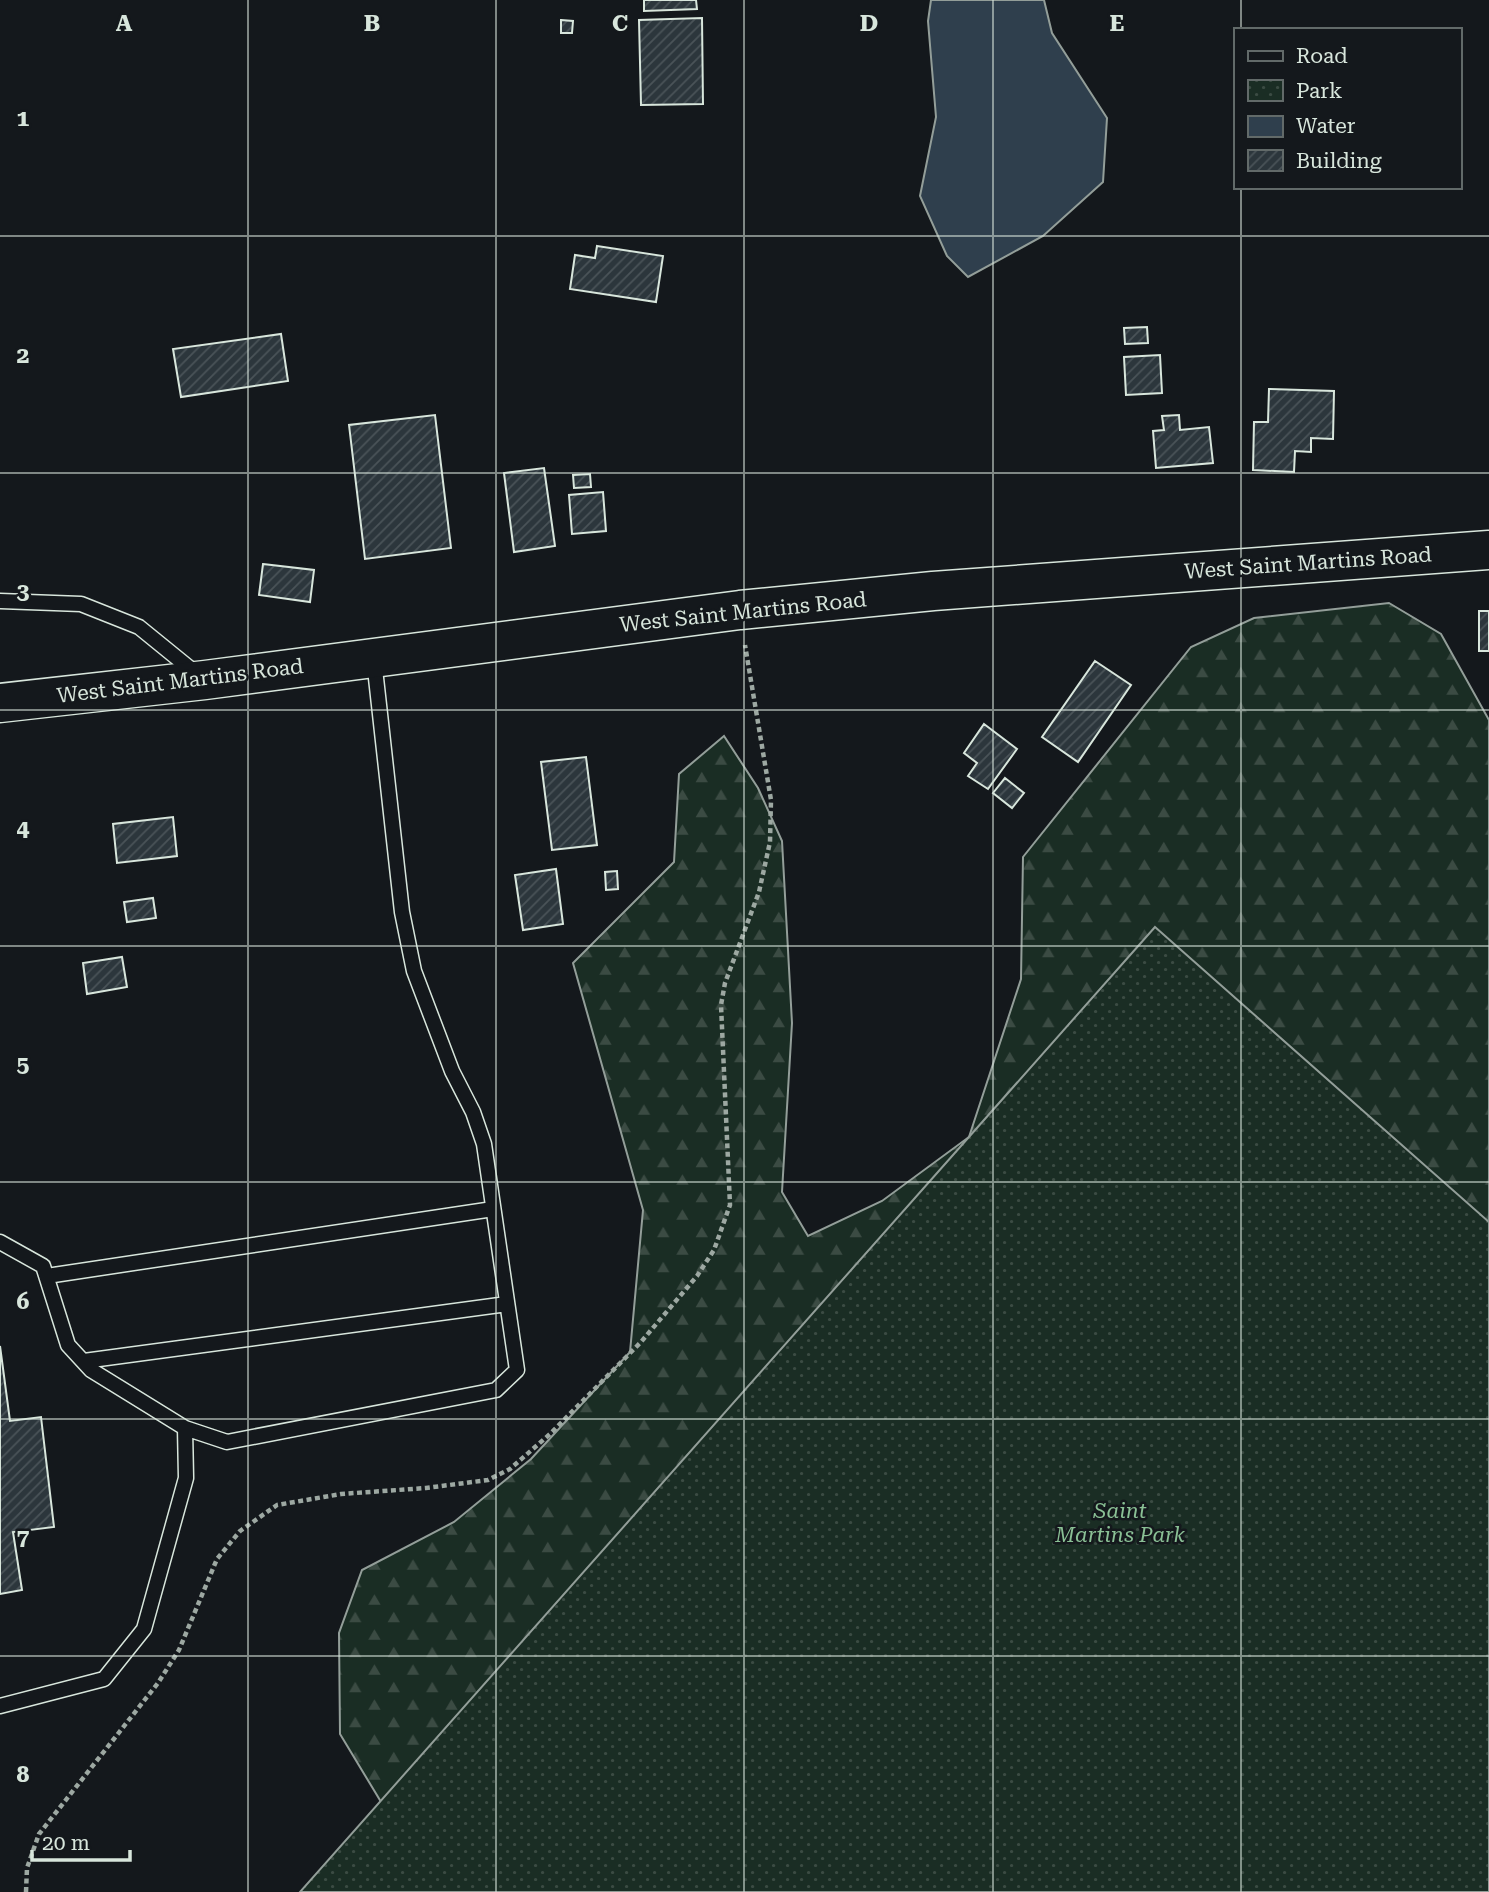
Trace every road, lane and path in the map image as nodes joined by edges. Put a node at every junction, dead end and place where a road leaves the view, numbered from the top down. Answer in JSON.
{"nodes":[{"id":1,"x":1489,"y":550,"type":"edge"},
{"id":2,"x":0,"y":601,"type":"edge"},
{"id":3,"x":374,"y":658,"type":"junction"},
{"id":4,"x":205,"y":680,"type":"junction"},
{"id":5,"x":0,"y":703,"type":"edge"},
{"id":6,"x":493,"y":1209,"type":"junction"},
{"id":7,"x":0,"y":1242,"type":"edge"},
{"id":8,"x":47,"y":1276,"type":"junction"},
{"id":9,"x":508,"y":1304,"type":"junction"},
{"id":10,"x":84,"y":1362,"type":"junction"},
{"id":11,"x":185,"y":1428,"type":"junction"},
{"id":12,"x":0,"y":1706,"type":"edge"}],
"edges":[{"from":1,"to":3,"type":"street","name":"West Saint Martins Road"},
{"from":2,"to":4,"type":"lane"},
{"from":3,"to":4,"type":"street","name":"West Saint Martins Road"},
{"from":3,"to":6,"type":"lane"},
{"from":4,"to":5,"type":"street","name":"West Saint Martins Road"},
{"from":6,"to":8,"type":"lane"},
{"from":6,"to":9,"type":"lane"},
{"from":7,"to":8,"type":"lane"},
{"from":8,"to":10,"type":"lane"},
{"from":9,"to":10,"type":"lane"},
{"from":9,"to":11,"type":"lane"},
{"from":10,"to":11,"type":"lane"},
{"from":11,"to":12,"type":"lane"}]}
